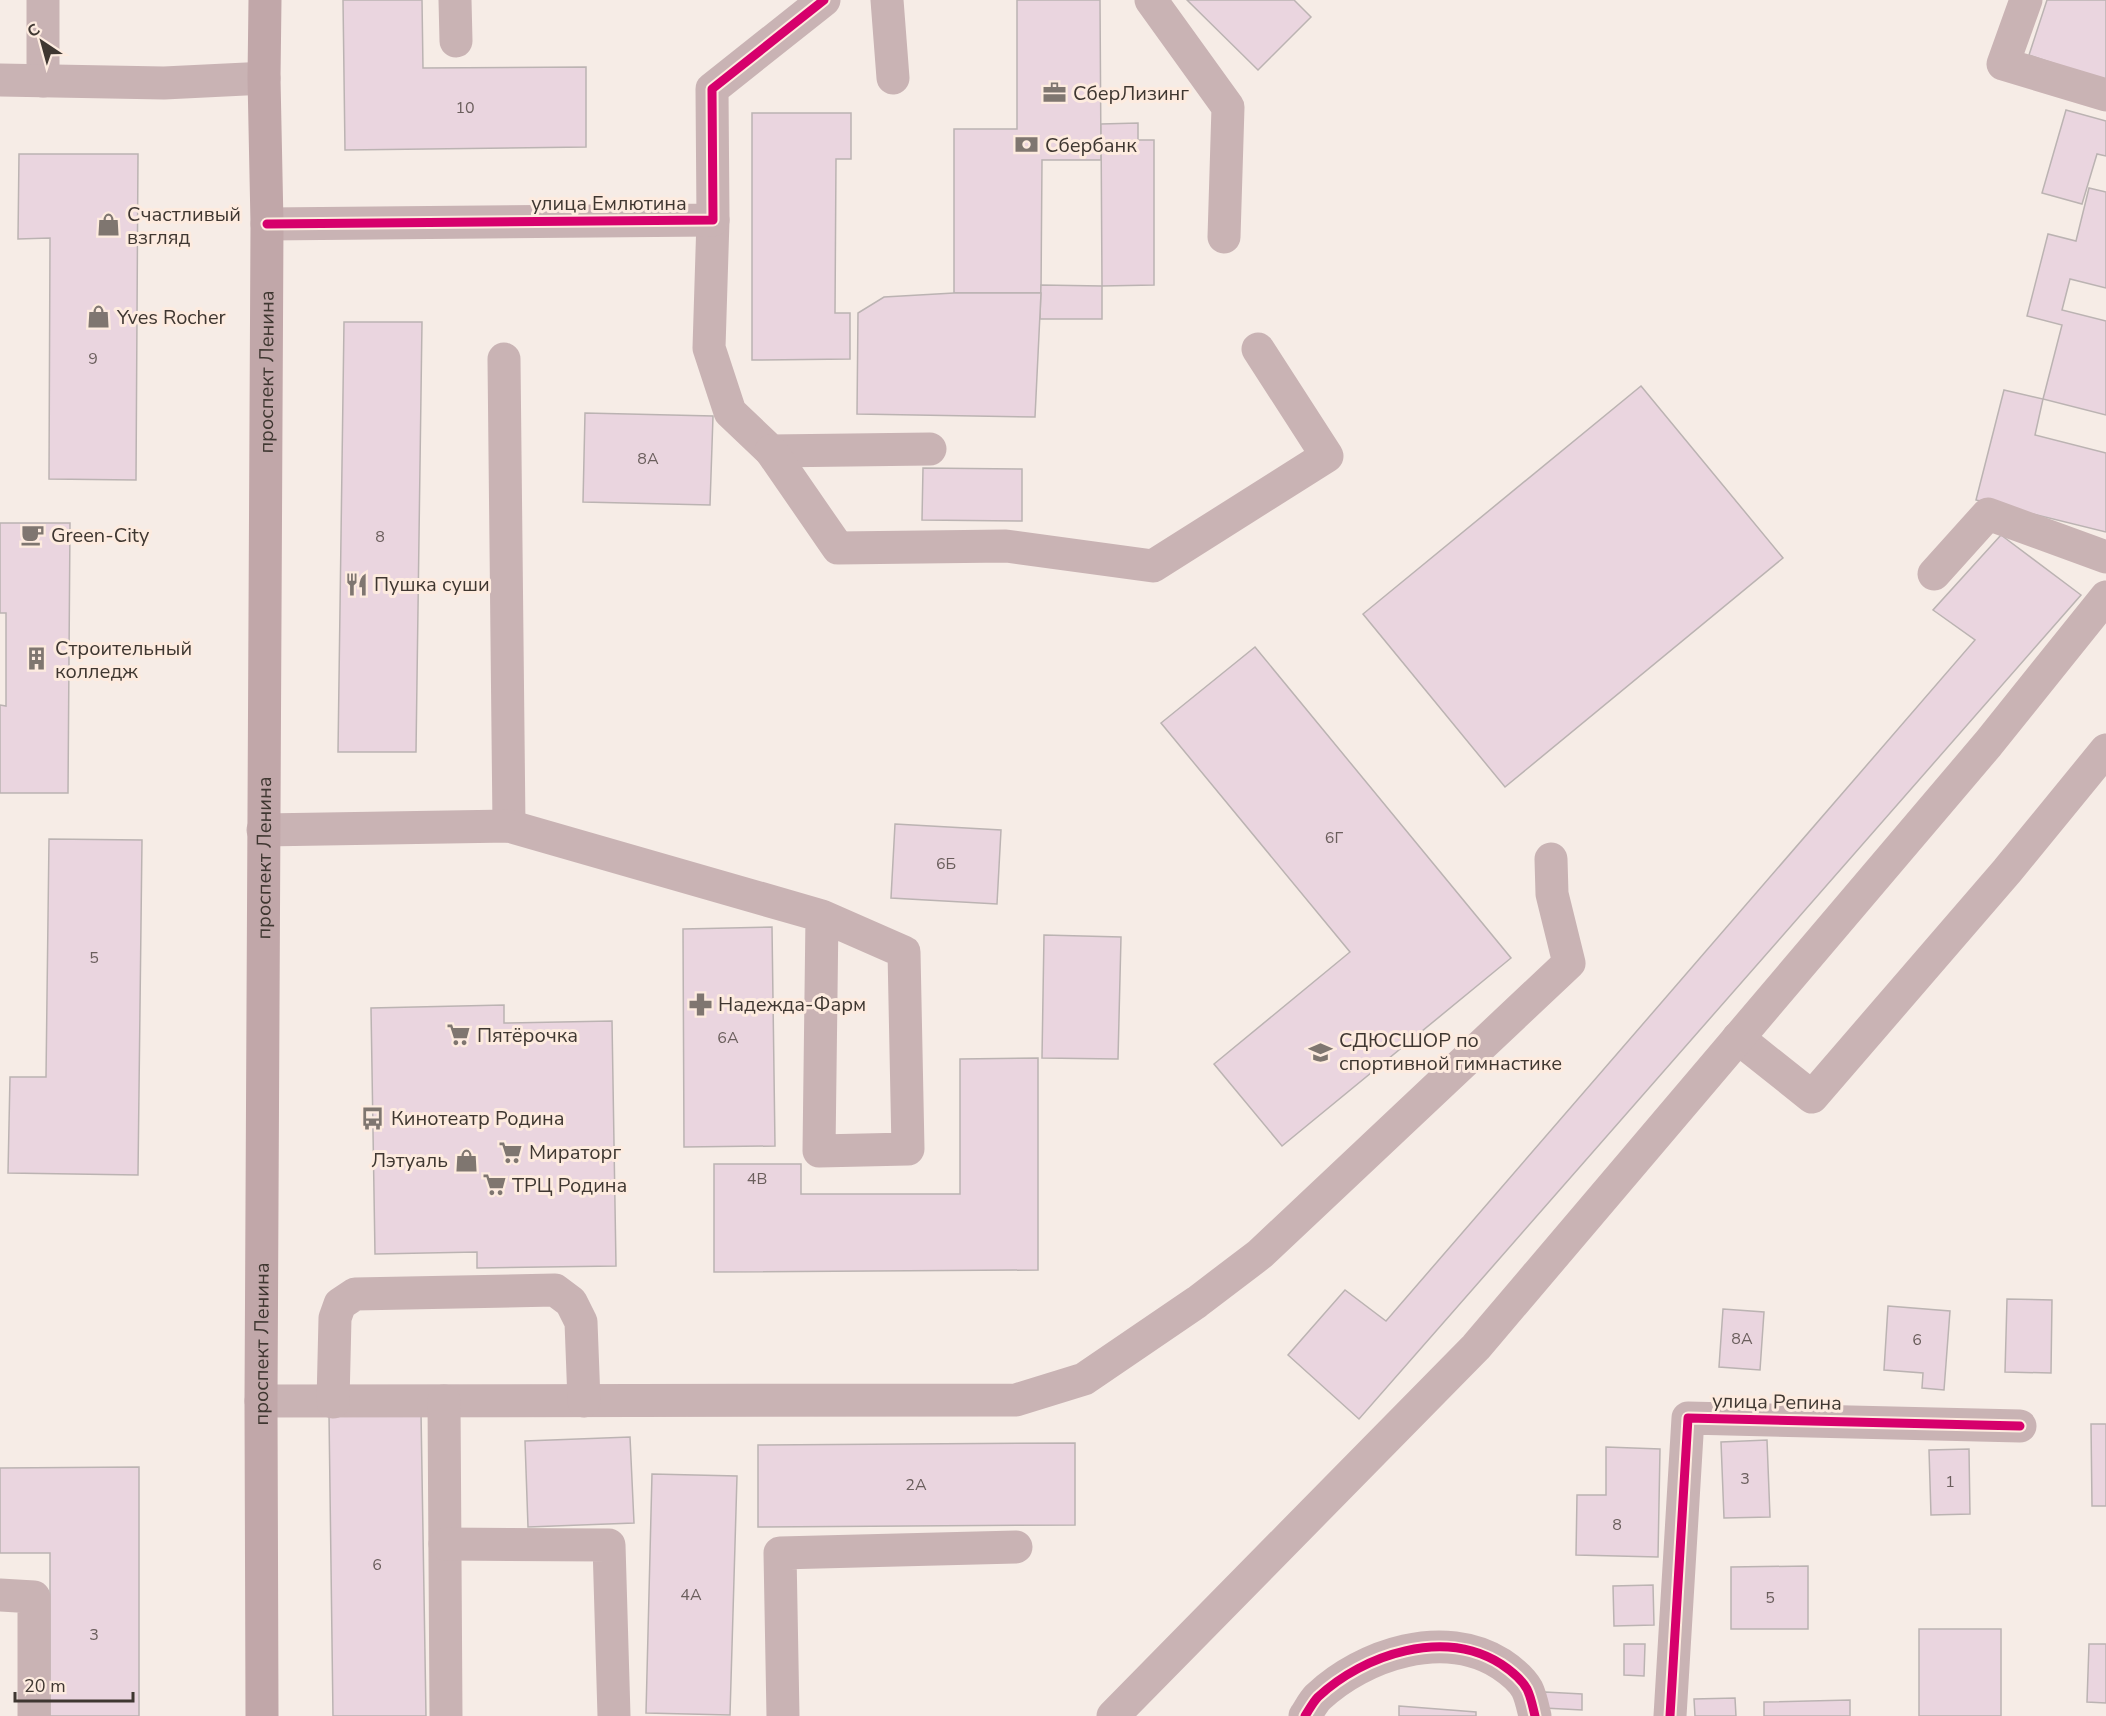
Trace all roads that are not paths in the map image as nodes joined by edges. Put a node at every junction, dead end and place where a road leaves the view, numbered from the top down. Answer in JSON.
{"nodes":[{"id":1,"x":43,"y":0,"type":"edge"},
{"id":2,"x":265,"y":0,"type":"edge"},
{"id":3,"x":455,"y":0,"type":"edge"},
{"id":4,"x":824,"y":0,"type":"edge"},
{"id":5,"x":887,"y":0,"type":"edge"},
{"id":6,"x":1151,"y":0,"type":"edge"},
{"id":7,"x":2026,"y":0,"type":"edge"},
{"id":8,"x":456,"y":41,"type":"dead end"},
{"id":9,"x":264,"y":78,"type":"junction"},
{"id":10,"x":893,"y":78,"type":"dead end"},
{"id":11,"x":0,"y":80,"type":"edge"},
{"id":12,"x":43,"y":81,"type":"junction"},
{"id":13,"x":2106,"y":95,"type":"edge"},
{"id":14,"x":713,"y":220,"type":"junction"},
{"id":15,"x":267,"y":224,"type":"junction"},
{"id":16,"x":1224,"y":237,"type":"dead end"},
{"id":17,"x":1258,"y":349,"type":"dead end"},
{"id":18,"x":504,"y":360,"type":"dead end"},
{"id":19,"x":930,"y":449,"type":"dead end"},
{"id":20,"x":771,"y":450,"type":"junction"},
{"id":21,"x":2106,"y":557,"type":"edge"},
{"id":22,"x":1934,"y":574,"type":"dead end"},
{"id":23,"x":2106,"y":597,"type":"edge"},
{"id":24,"x":2106,"y":750,"type":"edge"},
{"id":25,"x":509,"y":826,"type":"junction"},
{"id":26,"x":263,"y":830,"type":"junction"},
{"id":27,"x":1551,"y":859,"type":"dead end"},
{"id":28,"x":822,"y":916,"type":"junction"},
{"id":29,"x":1738,"y":1038,"type":"junction"},
{"id":30,"x":261,"y":1401,"type":"junction"},
{"id":31,"x":444,"y":1401,"type":"junction"},
{"id":32,"x":584,"y":1401,"type":"junction"},
{"id":33,"x":333,"y":1402,"type":"junction"},
{"id":34,"x":2020,"y":1426,"type":"dead end"},
{"id":35,"x":445,"y":1544,"type":"junction"},
{"id":36,"x":1016,"y":1547,"type":"dead end"},
{"id":37,"x":0,"y":1595,"type":"edge"},
{"id":38,"x":34,"y":1716,"type":"edge"},
{"id":39,"x":262,"y":1716,"type":"edge"},
{"id":40,"x":446,"y":1716,"type":"edge"},
{"id":41,"x":614,"y":1716,"type":"edge"},
{"id":42,"x":783,"y":1716,"type":"edge"},
{"id":43,"x":1113,"y":1716,"type":"edge"},
{"id":44,"x":1305,"y":1716,"type":"edge"},
{"id":45,"x":1535,"y":1716,"type":"edge"},
{"id":46,"x":1670,"y":1716,"type":"edge"}],
"edges":[{"from":1,"to":12,"type":"street"},
{"from":2,"to":9,"type":"main road","name":"проспект Ленина"},
{"from":3,"to":8,"type":"street"},
{"from":4,"to":14,"type":"street","name":"улица Емлютина"},
{"from":5,"to":10,"type":"street"},
{"from":6,"to":16,"type":"street"},
{"from":7,"to":13,"type":"street"},
{"from":9,"to":12,"type":"street"},
{"from":9,"to":15,"type":"main road","name":"проспект Ленина"},
{"from":11,"to":12,"type":"street"},
{"from":14,"to":15,"type":"street","name":"улица Емлютина"},
{"from":14,"to":20,"type":"street"},
{"from":15,"to":26,"type":"main road","name":"проспект Ленина"},
{"from":17,"to":20,"type":"street"},
{"from":18,"to":25,"type":"street"},
{"from":19,"to":20,"type":"street"},
{"from":21,"to":22,"type":"street"},
{"from":23,"to":29,"type":"street"},
{"from":24,"to":29,"type":"street"},
{"from":25,"to":26,"type":"street"},
{"from":25,"to":28,"type":"street"},
{"from":26,"to":30,"type":"main road","name":"проспект Ленина"},
{"from":27,"to":32,"type":"street"},
{"from":28,"to":28,"type":"street"},
{"from":29,"to":43,"type":"street"},
{"from":30,"to":33,"type":"street"},
{"from":30,"to":39,"type":"main road","name":"проспект Ленина"},
{"from":31,"to":32,"type":"street"},
{"from":31,"to":33,"type":"street"},
{"from":31,"to":35,"type":"street"},
{"from":32,"to":33,"type":"street"},
{"from":34,"to":46,"type":"street","name":"улица Репина"},
{"from":35,"to":40,"type":"street"},
{"from":35,"to":41,"type":"street"},
{"from":36,"to":42,"type":"street"},
{"from":37,"to":38,"type":"street"},
{"from":44,"to":45,"type":"street"}]}
